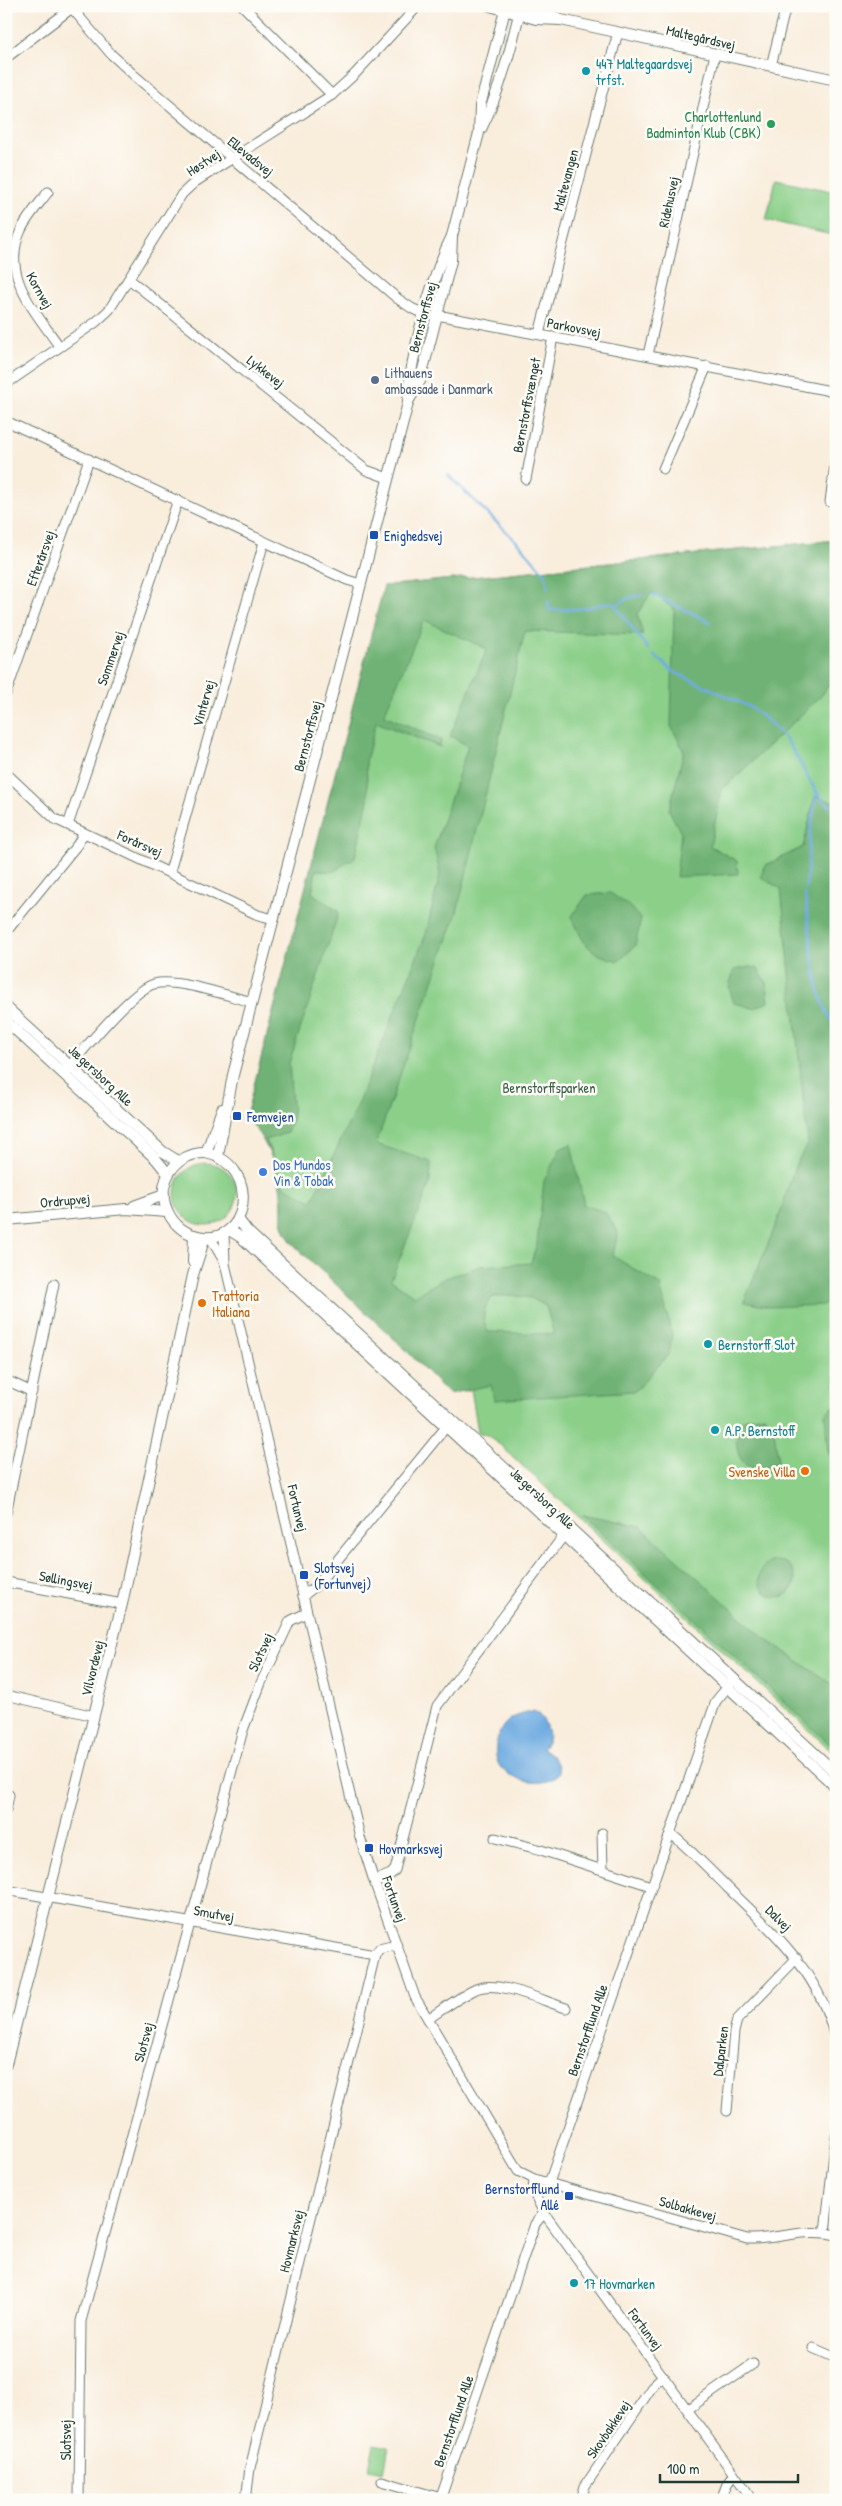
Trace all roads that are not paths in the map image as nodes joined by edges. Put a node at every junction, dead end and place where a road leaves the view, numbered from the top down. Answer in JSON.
{"nodes":[{"id":1,"x":243,"y":6,"type":"edge"},
{"id":2,"x":418,"y":6,"type":"edge"},
{"id":3,"x":490,"y":6,"type":"edge"},
{"id":4,"x":786,"y":6,"type":"edge"},
{"id":5,"x":71,"y":7,"type":"edge"},
{"id":6,"x":506,"y":8,"type":"edge"},
{"id":7,"x":522,"y":9,"type":"edge"},
{"id":8,"x":618,"y":32,"type":"junction"},
{"id":9,"x":715,"y":54,"type":"junction"},
{"id":10,"x":6,"y":58,"type":"edge"},
{"id":11,"x":771,"y":66,"type":"junction"},
{"id":12,"x":836,"y":80,"type":"edge"},
{"id":13,"x":332,"y":95,"type":"junction"},
{"id":14,"x":479,"y":132,"type":"junction"},
{"id":15,"x":234,"y":159,"type":"junction"},
{"id":16,"x":48,"y":192,"type":"dead end"},
{"id":17,"x":452,"y":236,"type":"junction"},
{"id":18,"x":129,"y":279,"type":"junction"},
{"id":19,"x":426,"y":314,"type":"junction"},
{"id":20,"x":437,"y":315,"type":"junction"},
{"id":21,"x":539,"y":334,"type":"junction"},
{"id":22,"x":553,"y":336,"type":"junction"},
{"id":23,"x":59,"y":346,"type":"junction"},
{"id":24,"x":648,"y":355,"type":"junction"},
{"id":25,"x":707,"y":366,"type":"junction"},
{"id":26,"x":6,"y":384,"type":"edge"},
{"id":27,"x":836,"y":392,"type":"edge"},
{"id":28,"x":408,"y":403,"type":"junction"},
{"id":29,"x":6,"y":421,"type":"edge"},
{"id":30,"x":836,"y":458,"type":"edge"},
{"id":31,"x":89,"y":460,"type":"junction"},
{"id":32,"x":663,"y":469,"type":"dead end"},
{"id":33,"x":388,"y":478,"type":"junction"},
{"id":34,"x":526,"y":479,"type":"dead end"},
{"id":35,"x":178,"y":500,"type":"junction"},
{"id":36,"x":830,"y":502,"type":"dead end"},
{"id":37,"x":264,"y":542,"type":"junction"},
{"id":38,"x":361,"y":584,"type":"junction"},
{"id":39,"x":6,"y":694,"type":"edge"},
{"id":40,"x":6,"y":773,"type":"edge"},
{"id":41,"x":68,"y":825,"type":"junction"},
{"id":42,"x":84,"y":833,"type":"junction"},
{"id":43,"x":170,"y":871,"type":"junction"},
{"id":44,"x":274,"y":919,"type":"junction"},
{"id":45,"x":6,"y":932,"type":"edge"},
{"id":46,"x":252,"y":1002,"type":"junction"},
{"id":47,"x":6,"y":1007,"type":"edge"},
{"id":48,"x":6,"y":1021,"type":"edge"},
{"id":49,"x":66,"y":1069,"type":"junction"},
{"id":50,"x":233,"y":1075,"type":"junction"},
{"id":51,"x":206,"y":1152,"type":"junction"},
{"id":52,"x":218,"y":1156,"type":"junction"},
{"id":53,"x":178,"y":1161,"type":"junction"},
{"id":54,"x":168,"y":1174,"type":"junction"},
{"id":55,"x":164,"y":1195,"type":"junction"},
{"id":56,"x":126,"y":1209,"type":"junction"},
{"id":57,"x":167,"y":1212,"type":"junction"},
{"id":58,"x":238,"y":1219,"type":"junction"},
{"id":59,"x":6,"y":1220,"type":"edge"},
{"id":60,"x":227,"y":1232,"type":"junction"},
{"id":61,"x":194,"y":1235,"type":"junction"},
{"id":62,"x":208,"y":1237,"type":"junction"},
{"id":63,"x":225,"y":1264,"type":"junction"},
{"id":64,"x":193,"y":1275,"type":"junction"},
{"id":65,"x":54,"y":1284,"type":"dead end"},
{"id":66,"x":6,"y":1380,"type":"edge"},
{"id":67,"x":32,"y":1392,"type":"junction"},
{"id":68,"x":446,"y":1427,"type":"junction"},
{"id":69,"x":6,"y":1513,"type":"edge"},
{"id":70,"x":567,"y":1531,"type":"junction"},
{"id":71,"x":6,"y":1582,"type":"edge"},
{"id":72,"x":303,"y":1596,"type":"junction"},
{"id":73,"x":122,"y":1604,"type":"junction"},
{"id":74,"x":306,"y":1613,"type":"junction"},
{"id":75,"x":731,"y":1683,"type":"junction"},
{"id":76,"x":6,"y":1696,"type":"edge"},
{"id":77,"x":94,"y":1716,"type":"junction"},
{"id":78,"x":836,"y":1773,"type":"edge"},
{"id":79,"x":836,"y":1787,"type":"edge"},
{"id":80,"x":9,"y":1795,"type":"dead end"},
{"id":81,"x":6,"y":1810,"type":"edge"},
{"id":82,"x":602,"y":1833,"type":"dead end"},
{"id":83,"x":670,"y":1833,"type":"junction"},
{"id":84,"x":495,"y":1838,"type":"dead end"},
{"id":85,"x":603,"y":1869,"type":"junction"},
{"id":86,"x":374,"y":1881,"type":"junction"},
{"id":87,"x":651,"y":1886,"type":"junction"},
{"id":88,"x":6,"y":1890,"type":"edge"},
{"id":89,"x":48,"y":1897,"type":"junction"},
{"id":90,"x":190,"y":1923,"type":"junction"},
{"id":91,"x":396,"y":1945,"type":"junction"},
{"id":92,"x":375,"y":1955,"type":"junction"},
{"id":93,"x":798,"y":1958,"type":"junction"},
{"id":94,"x":566,"y":2008,"type":"dead end"},
{"id":95,"x":428,"y":2019,"type":"junction"},
{"id":96,"x":836,"y":2044,"type":"edge"},
{"id":97,"x":6,"y":2064,"type":"edge"},
{"id":98,"x":727,"y":2111,"type":"dead end"},
{"id":99,"x":836,"y":2136,"type":"edge"},
{"id":100,"x":534,"y":2179,"type":"junction"},
{"id":101,"x":549,"y":2183,"type":"junction"},
{"id":102,"x":544,"y":2212,"type":"junction"},
{"id":103,"x":824,"y":2232,"type":"junction"},
{"id":104,"x":836,"y":2235,"type":"edge"},
{"id":105,"x":812,"y":2348,"type":"dead end"},
{"id":106,"x":836,"y":2358,"type":"edge"},
{"id":107,"x":754,"y":2364,"type":"dead end"},
{"id":108,"x":663,"y":2376,"type":"junction"},
{"id":109,"x":688,"y":2409,"type":"junction"},
{"id":110,"x":734,"y":2474,"type":"junction"},
{"id":111,"x":382,"y":2481,"type":"dead end"},
{"id":112,"x":440,"y":2499,"type":"edge"},
{"id":113,"x":79,"y":2500,"type":"edge"},
{"id":114,"x":246,"y":2500,"type":"edge"},
{"id":115,"x":581,"y":2500,"type":"edge"},
{"id":116,"x":721,"y":2500,"type":"edge"},
{"id":117,"x":753,"y":2500,"type":"edge"}],
"edges":[{"from":1,"to":13,"type":"street"},
{"from":2,"to":13,"type":"street","name":"Høstvej"},
{"from":3,"to":6,"type":"street","name":"Maltegårdsvej"},
{"from":4,"to":11,"type":"street"},
{"from":5,"to":10,"type":"street"},
{"from":5,"to":15,"type":"street","name":"Ellevadsvej"},
{"from":6,"to":7,"type":"street","name":"Maltegårdsvej"},
{"from":6,"to":14,"type":"street","name":"Bernstorffsvej"},
{"from":7,"to":8,"type":"street","name":"Maltegårdsvej"},
{"from":7,"to":14,"type":"street","name":"Bernstorffsvej"},
{"from":8,"to":9,"type":"street","name":"Maltegårdsvej"},
{"from":8,"to":21,"type":"street","name":"Maltevangen"},
{"from":9,"to":11,"type":"street","name":"Maltegårdsvej"},
{"from":9,"to":24,"type":"street","name":"Ridehusvej"},
{"from":11,"to":12,"type":"street","name":"Maltegårdsvej"},
{"from":13,"to":15,"type":"street","name":"Høstvej"},
{"from":14,"to":17,"type":"street","name":"Bernstorffsvej"},
{"from":15,"to":18,"type":"street","name":"Høstvej"},
{"from":15,"to":19,"type":"street","name":"Ellevadsvej"},
{"from":16,"to":23,"type":"street","name":"Kornvej"},
{"from":17,"to":19,"type":"street","name":"Bernstorffsvej"},
{"from":17,"to":20,"type":"street","name":"Bernstorffsvej"},
{"from":18,"to":23,"type":"street","name":"Høstvej"},
{"from":18,"to":33,"type":"street","name":"Lykkevej"},
{"from":19,"to":28,"type":"street","name":"Bernstorffsvej"},
{"from":20,"to":21,"type":"street","name":"Parkovsvej"},
{"from":20,"to":28,"type":"street","name":"Bernstorffsvej"},
{"from":21,"to":22,"type":"street","name":"Parkovsvej"},
{"from":22,"to":24,"type":"street","name":"Parkovsvej"},
{"from":22,"to":34,"type":"street","name":"Bernstorffsvænget"},
{"from":23,"to":26,"type":"street","name":"Høstvej"},
{"from":24,"to":25,"type":"street","name":"Parkovsvej"},
{"from":25,"to":27,"type":"street","name":"Parkovsvej"},
{"from":25,"to":32,"type":"street"},
{"from":28,"to":33,"type":"street","name":"Bernstorffsvej"},
{"from":29,"to":31,"type":"street"},
{"from":30,"to":36,"type":"street"},
{"from":31,"to":35,"type":"street"},
{"from":31,"to":39,"type":"street","name":"Efterårsvej"},
{"from":33,"to":38,"type":"street","name":"Bernstorffsvej"},
{"from":35,"to":37,"type":"street"},
{"from":35,"to":41,"type":"street","name":"Sommervej"},
{"from":37,"to":38,"type":"street"},
{"from":37,"to":43,"type":"street","name":"Vintervej"},
{"from":38,"to":44,"type":"street","name":"Bernstorffsvej"},
{"from":40,"to":41,"type":"street","name":"Forårsvej"},
{"from":41,"to":42,"type":"street","name":"Forårsvej"},
{"from":42,"to":43,"type":"street","name":"Forårsvej"},
{"from":42,"to":45,"type":"street"},
{"from":43,"to":44,"type":"street","name":"Forårsvej"},
{"from":44,"to":46,"type":"street","name":"Bernstorffsvej"},
{"from":46,"to":49,"type":"street"},
{"from":46,"to":50,"type":"street","name":"Bernstorffsvej"},
{"from":47,"to":49,"type":"street","name":"Jægersborg Alle"},
{"from":48,"to":49,"type":"street","name":"Jægersborg Alle"},
{"from":49,"to":53,"type":"street","name":"Jægersborg Alle"},
{"from":49,"to":54,"type":"street","name":"Jægersborg Alle"},
{"from":50,"to":51,"type":"street","name":"Bernstorffsvej"},
{"from":50,"to":52,"type":"street","name":"Bernstorffsvej"},
{"from":51,"to":52,"type":"street"},
{"from":51,"to":53,"type":"street"},
{"from":52,"to":58,"type":"street"},
{"from":53,"to":54,"type":"street"},
{"from":54,"to":55,"type":"street"},
{"from":55,"to":56,"type":"street","name":"Ordrupvej"},
{"from":55,"to":57,"type":"street"},
{"from":56,"to":57,"type":"street","name":"Ordrupvej"},
{"from":56,"to":59,"type":"street","name":"Ordrupvej"},
{"from":57,"to":61,"type":"street"},
{"from":58,"to":60,"type":"street"},
{"from":58,"to":70,"type":"street","name":"Jægersborg Alle"},
{"from":60,"to":62,"type":"street"},
{"from":60,"to":63,"type":"street","name":"Fortunvej"},
{"from":60,"to":68,"type":"street","name":"Jægersborg Alle"},
{"from":61,"to":62,"type":"street"},
{"from":61,"to":64,"type":"street","name":"Vilvordevej"},
{"from":62,"to":63,"type":"street","name":"Fortunvej"},
{"from":62,"to":64,"type":"street","name":"Vilvordevej"},
{"from":63,"to":72,"type":"street","name":"Fortunvej"},
{"from":64,"to":73,"type":"street","name":"Vilvordevej"},
{"from":65,"to":67,"type":"street"},
{"from":66,"to":67,"type":"street"},
{"from":67,"to":69,"type":"street"},
{"from":68,"to":70,"type":"street","name":"Jægersborg Alle"},
{"from":68,"to":72,"type":"street"},
{"from":70,"to":75,"type":"street","name":"Jægersborg Alle"},
{"from":70,"to":86,"type":"street"},
{"from":71,"to":73,"type":"street","name":"Søllingsvej"},
{"from":72,"to":74,"type":"street","name":"Fortunvej"},
{"from":73,"to":77,"type":"street","name":"Vilvordevej"},
{"from":74,"to":86,"type":"street","name":"Fortunvej"},
{"from":74,"to":90,"type":"street","name":"Slotsvej"},
{"from":75,"to":78,"type":"street","name":"Jægersborg Alle"},
{"from":75,"to":79,"type":"street","name":"Jægersborg Alle"},
{"from":75,"to":83,"type":"street","name":"Bernstorfflund Alle"},
{"from":76,"to":77,"type":"street"},
{"from":77,"to":89,"type":"street","name":"Vilvordevej"},
{"from":80,"to":81,"type":"street"},
{"from":82,"to":85,"type":"street"},
{"from":83,"to":87,"type":"street","name":"Bernstorfflund Alle"},
{"from":83,"to":93,"type":"street","name":"Dalvej"},
{"from":84,"to":85,"type":"street"},
{"from":85,"to":87,"type":"street"},
{"from":86,"to":91,"type":"street","name":"Fortunvej"},
{"from":87,"to":101,"type":"street","name":"Bernstorfflund Alle"},
{"from":88,"to":89,"type":"street","name":"Smutvej"},
{"from":89,"to":90,"type":"street","name":"Smutvej"},
{"from":89,"to":97,"type":"street","name":"Vilvordevej"},
{"from":90,"to":92,"type":"street","name":"Smutvej"},
{"from":90,"to":113,"type":"street","name":"Slotsvej"},
{"from":91,"to":92,"type":"street"},
{"from":91,"to":95,"type":"street","name":"Fortunvej"},
{"from":92,"to":114,"type":"street","name":"Hovmarksvej"},
{"from":93,"to":96,"type":"street","name":"Dalvej"},
{"from":93,"to":98,"type":"street","name":"Dalparken"},
{"from":94,"to":95,"type":"street"},
{"from":95,"to":100,"type":"street","name":"Fortunvej"},
{"from":99,"to":103,"type":"street"},
{"from":100,"to":101,"type":"street","name":"Solbakkevej"},
{"from":100,"to":102,"type":"street","name":"Fortunvej"},
{"from":101,"to":103,"type":"street","name":"Solbakkevej"},
{"from":102,"to":108,"type":"street","name":"Fortunvej"},
{"from":102,"to":112,"type":"street","name":"Bernstorfflund Alle"},
{"from":103,"to":104,"type":"street","name":"Solbakkevej"},
{"from":105,"to":106,"type":"street"},
{"from":107,"to":109,"type":"street"},
{"from":108,"to":109,"type":"street","name":"Fortunvej"},
{"from":108,"to":115,"type":"street","name":"Skovbakkevej"},
{"from":109,"to":110,"type":"street","name":"Fortunvej"},
{"from":110,"to":116,"type":"street"},
{"from":110,"to":117,"type":"street","name":"Fortunvej"},
{"from":111,"to":112,"type":"street","name":"Bernstorfflund Alle"}]}
